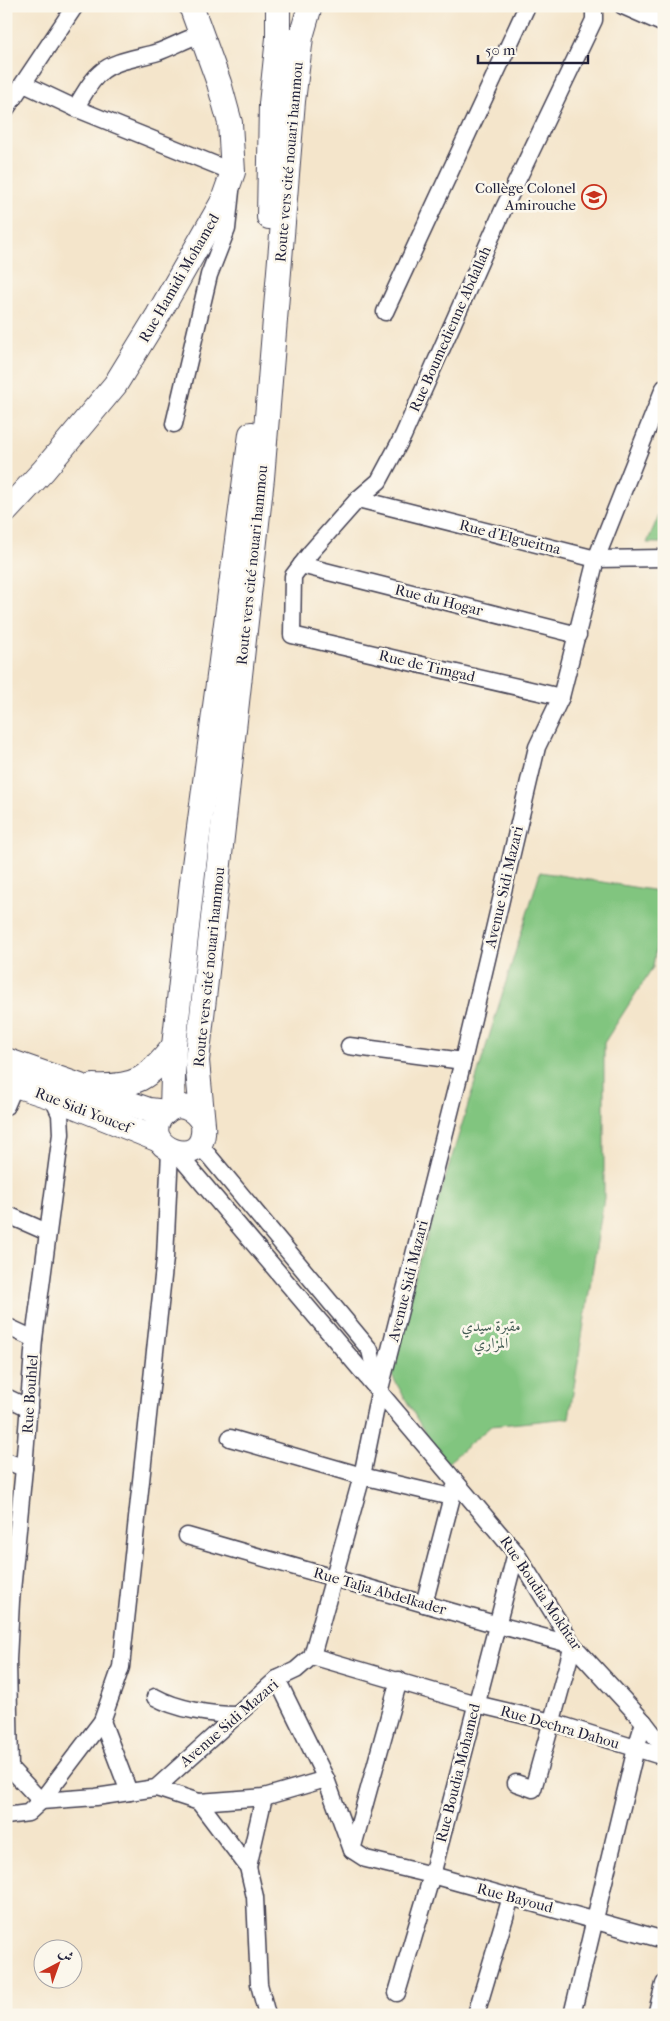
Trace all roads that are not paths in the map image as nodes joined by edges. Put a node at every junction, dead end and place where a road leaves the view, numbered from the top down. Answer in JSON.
{"nodes":[{"id":1,"x":75,"y":6,"type":"edge"},
{"id":2,"x":191,"y":6,"type":"edge"},
{"id":3,"x":278,"y":6,"type":"edge"},
{"id":4,"x":310,"y":6,"type":"edge"},
{"id":5,"x":527,"y":6,"type":"edge"},
{"id":6,"x":594,"y":6,"type":"edge"},
{"id":7,"x":623,"y":6,"type":"edge"},
{"id":8,"x":664,"y":24,"type":"edge"},
{"id":9,"x":201,"y":34,"type":"junction"},
{"id":10,"x":24,"y":84,"type":"junction"},
{"id":11,"x":75,"y":108,"type":"junction"},
{"id":12,"x":6,"y":109,"type":"edge"},
{"id":13,"x":233,"y":172,"type":"junction"},
{"id":14,"x":385,"y":312,"type":"dead end"},
{"id":15,"x":664,"y":388,"type":"edge"},
{"id":16,"x":174,"y":424,"type":"dead end"},
{"id":17,"x":358,"y":499,"type":"junction"},
{"id":18,"x":6,"y":511,"type":"edge"},
{"id":19,"x":664,"y":558,"type":"edge"},
{"id":20,"x":596,"y":559,"type":"junction"},
{"id":21,"x":301,"y":566,"type":"junction"},
{"id":22,"x":292,"y":635,"type":"joint"},
{"id":23,"x":578,"y":635,"type":"junction"},
{"id":24,"x":561,"y":697,"type":"junction"},
{"id":25,"x":174,"y":1046,"type":"junction"},
{"id":26,"x":349,"y":1046,"type":"dead end"},
{"id":27,"x":6,"y":1060,"type":"edge"},
{"id":28,"x":463,"y":1061,"type":"junction"},
{"id":29,"x":78,"y":1086,"type":"junction"},
{"id":30,"x":9,"y":1091,"type":"edge"},
{"id":31,"x":52,"y":1097,"type":"junction"},
{"id":32,"x":169,"y":1110,"type":"junction"},
{"id":33,"x":182,"y":1143,"type":"junction"},
{"id":34,"x":6,"y":1214,"type":"edge"},
{"id":35,"x":48,"y":1232,"type":"junction"},
{"id":36,"x":6,"y":1326,"type":"edge"},
{"id":37,"x":34,"y":1339,"type":"junction"},
{"id":38,"x":380,"y":1392,"type":"junction"},
{"id":39,"x":6,"y":1398,"type":"edge"},
{"id":40,"x":29,"y":1408,"type":"junction"},
{"id":41,"x":230,"y":1438,"type":"dead end"},
{"id":42,"x":6,"y":1461,"type":"edge"},
{"id":43,"x":24,"y":1468,"type":"junction"},
{"id":44,"x":362,"y":1476,"type":"junction"},
{"id":45,"x":454,"y":1489,"type":"junction"},
{"id":46,"x":12,"y":1530,"type":"edge"},
{"id":47,"x":187,"y":1536,"type":"dead end"},
{"id":48,"x":516,"y":1553,"type":"junction"},
{"id":49,"x":334,"y":1578,"type":"junction"},
{"id":50,"x":8,"y":1600,"type":"edge"},
{"id":51,"x":424,"y":1604,"type":"junction"},
{"id":52,"x":498,"y":1625,"type":"junction"},
{"id":53,"x":573,"y":1645,"type":"junction"},
{"id":54,"x":312,"y":1656,"type":"junction"},
{"id":55,"x":7,"y":1660,"type":"edge"},
{"id":56,"x":277,"y":1680,"type":"junction"},
{"id":57,"x":398,"y":1680,"type":"junction"},
{"id":58,"x":155,"y":1697,"type":"dead end"},
{"id":59,"x":476,"y":1704,"type":"junction"},
{"id":60,"x":236,"y":1714,"type":"junction"},
{"id":61,"x":102,"y":1721,"type":"junction"},
{"id":62,"x":552,"y":1722,"type":"junction"},
{"id":63,"x":644,"y":1722,"type":"junction"},
{"id":64,"x":636,"y":1748,"type":"junction"},
{"id":65,"x":664,"y":1748,"type":"edge"},
{"id":66,"x":664,"y":1757,"type":"edge"},
{"id":67,"x":326,"y":1779,"type":"junction"},
{"id":68,"x":516,"y":1783,"type":"dead end"},
{"id":69,"x":156,"y":1788,"type":"junction"},
{"id":70,"x":129,"y":1792,"type":"junction"},
{"id":71,"x":264,"y":1798,"type":"junction"},
{"id":72,"x":41,"y":1801,"type":"junction"},
{"id":73,"x":199,"y":1802,"type":"junction"},
{"id":74,"x":6,"y":1816,"type":"edge"},
{"id":75,"x":352,"y":1850,"type":"junction"},
{"id":76,"x":248,"y":1867,"type":"junction"},
{"id":77,"x":432,"y":1875,"type":"junction"},
{"id":78,"x":511,"y":1897,"type":"junction"},
{"id":79,"x":594,"y":1920,"type":"junction"},
{"id":80,"x":664,"y":1940,"type":"edge"},
{"id":81,"x":664,"y":1984,"type":"edge"},
{"id":82,"x":397,"y":1993,"type":"dead end"},
{"id":83,"x":476,"y":2014,"type":"edge"},
{"id":84,"x":267,"y":2015,"type":"edge"},
{"id":85,"x":572,"y":2015,"type":"edge"},
{"id":86,"x":656,"y":2015,"type":"edge"}],
"edges":[{"from":1,"to":10,"type":"street"},
{"from":2,"to":9,"type":"main road","name":"Rue Hamidi Mohamed"},
{"from":3,"to":25,"type":"main road","name":"Route vers cité nouari hammou"},
{"from":4,"to":33,"type":"main road","name":"Route vers cité nouari hammou"},
{"from":5,"to":14,"type":"street"},
{"from":6,"to":17,"type":"street","name":"Rue Boumedienne Abdallah"},
{"from":7,"to":8,"type":"street"},
{"from":9,"to":11,"type":"street"},
{"from":9,"to":13,"type":"main road","name":"Rue Hamidi Mohamed"},
{"from":10,"to":11,"type":"street"},
{"from":10,"to":12,"type":"street"},
{"from":11,"to":13,"type":"street"},
{"from":13,"to":16,"type":"street"},
{"from":13,"to":18,"type":"main road","name":"Rue Hamidi Mohamed"},
{"from":15,"to":20,"type":"street","name":"Avenue Sidi Mazari"},
{"from":17,"to":20,"type":"street","name":"Rue d'Elgueitna"},
{"from":17,"to":21,"type":"street","name":"Rue Boumedienne Abdallah"},
{"from":19,"to":20,"type":"street","name":"Rue d'Elgueitna"},
{"from":20,"to":23,"type":"street","name":"Avenue Sidi Mazari"},
{"from":21,"to":22,"type":"street","name":"Rue Boumedienne Abdallah"},
{"from":21,"to":23,"type":"street","name":"Rue du Hogar"},
{"from":22,"to":24,"type":"street","name":"Rue de Timgad"},
{"from":23,"to":24,"type":"street","name":"Avenue Sidi Mazari"},
{"from":24,"to":28,"type":"street","name":"Avenue Sidi Mazari"},
{"from":25,"to":29,"type":"main road"},
{"from":25,"to":32,"type":"main road","name":"Route vers cité nouari hammou"},
{"from":26,"to":28,"type":"street"},
{"from":27,"to":29,"type":"main road"},
{"from":28,"to":38,"type":"street","name":"Avenue Sidi Mazari"},
{"from":29,"to":32,"type":"main road"},
{"from":30,"to":31,"type":"main road","name":"Rue Sidi Youcef"},
{"from":31,"to":33,"type":"main road","name":"Rue Sidi Youcef"},
{"from":31,"to":35,"type":"street","name":"Rue Bouhlel"},
{"from":32,"to":33,"type":"main road","name":"Route vers cité nouari hammou"},
{"from":32,"to":33,"type":"main road"},
{"from":33,"to":38,"type":"street"},
{"from":33,"to":38,"type":"street"},
{"from":33,"to":61,"type":"street"},
{"from":34,"to":35,"type":"street"},
{"from":35,"to":37,"type":"street","name":"Rue Bouhlel"},
{"from":36,"to":37,"type":"street"},
{"from":37,"to":40,"type":"street","name":"Rue Bouhlel"},
{"from":38,"to":44,"type":"street","name":"Avenue Sidi Mazari"},
{"from":38,"to":45,"type":"street","name":"Rue Boudia Mokhtar"},
{"from":39,"to":40,"type":"street"},
{"from":40,"to":43,"type":"street","name":"Rue Bouhlel"},
{"from":41,"to":44,"type":"street"},
{"from":42,"to":43,"type":"street"},
{"from":43,"to":46,"type":"street","name":"Rue Bouhlel"},
{"from":44,"to":45,"type":"street"},
{"from":44,"to":49,"type":"street","name":"Avenue Sidi Mazari"},
{"from":45,"to":48,"type":"street","name":"Rue Boudia Mokhtar"},
{"from":45,"to":51,"type":"street"},
{"from":46,"to":50,"type":"street","name":"Rue Bouhlel"},
{"from":47,"to":49,"type":"street","name":"Rue Talja Abdelkader"},
{"from":48,"to":52,"type":"street","name":"Rue Boudia Mohamed"},
{"from":48,"to":53,"type":"street","name":"Rue Boudia Mokhtar"},
{"from":49,"to":51,"type":"street","name":"Rue Talja Abdelkader"},
{"from":49,"to":54,"type":"street","name":"Avenue Sidi Mazari"},
{"from":50,"to":55,"type":"street","name":"Rue Bouhlel"},
{"from":51,"to":52,"type":"street","name":"Rue Talja Abdelkader"},
{"from":52,"to":53,"type":"street","name":"Rue Talja Abdelkader"},
{"from":52,"to":59,"type":"street","name":"Rue Boudia Mohamed"},
{"from":53,"to":62,"type":"street"},
{"from":53,"to":63,"type":"street","name":"Rue Boudia Mokhtar"},
{"from":54,"to":56,"type":"street","name":"Avenue Sidi Mazari"},
{"from":54,"to":57,"type":"street","name":"Rue Dechra Dahou"},
{"from":55,"to":72,"type":"street","name":"Rue Bouhlel"},
{"from":56,"to":60,"type":"street","name":"Avenue Sidi Mazari"},
{"from":56,"to":67,"type":"street"},
{"from":57,"to":59,"type":"street","name":"Rue Dechra Dahou"},
{"from":57,"to":75,"type":"street"},
{"from":58,"to":60,"type":"street"},
{"from":59,"to":62,"type":"street","name":"Rue Dechra Dahou"},
{"from":59,"to":77,"type":"street","name":"Rue Boudia Mohamed"},
{"from":60,"to":69,"type":"street","name":"Avenue Sidi Mazari"},
{"from":61,"to":70,"type":"street"},
{"from":61,"to":72,"type":"street"},
{"from":62,"to":64,"type":"street","name":"Rue Dechra Dahou"},
{"from":62,"to":68,"type":"street"},
{"from":63,"to":64,"type":"street"},
{"from":63,"to":65,"type":"street","name":"Rue Boudia Mokhtar"},
{"from":64,"to":66,"type":"street","name":"Rue Dechra Dahou"},
{"from":64,"to":79,"type":"street"},
{"from":67,"to":71,"type":"street"},
{"from":67,"to":75,"type":"street"},
{"from":69,"to":70,"type":"street"},
{"from":69,"to":73,"type":"street"},
{"from":70,"to":72,"type":"street"},
{"from":71,"to":73,"type":"street"},
{"from":71,"to":76,"type":"street"},
{"from":72,"to":74,"type":"street"},
{"from":73,"to":76,"type":"street"},
{"from":75,"to":77,"type":"street","name":"Rue Bayoud"},
{"from":76,"to":84,"type":"street"},
{"from":77,"to":78,"type":"street","name":"Rue Bayoud"},
{"from":77,"to":82,"type":"street","name":"Rue Boudia Mohamed"},
{"from":78,"to":79,"type":"street","name":"Rue Bayoud"},
{"from":78,"to":83,"type":"street"},
{"from":79,"to":80,"type":"street","name":"Rue Bayoud"},
{"from":79,"to":85,"type":"street"},
{"from":81,"to":86,"type":"street"}]}
